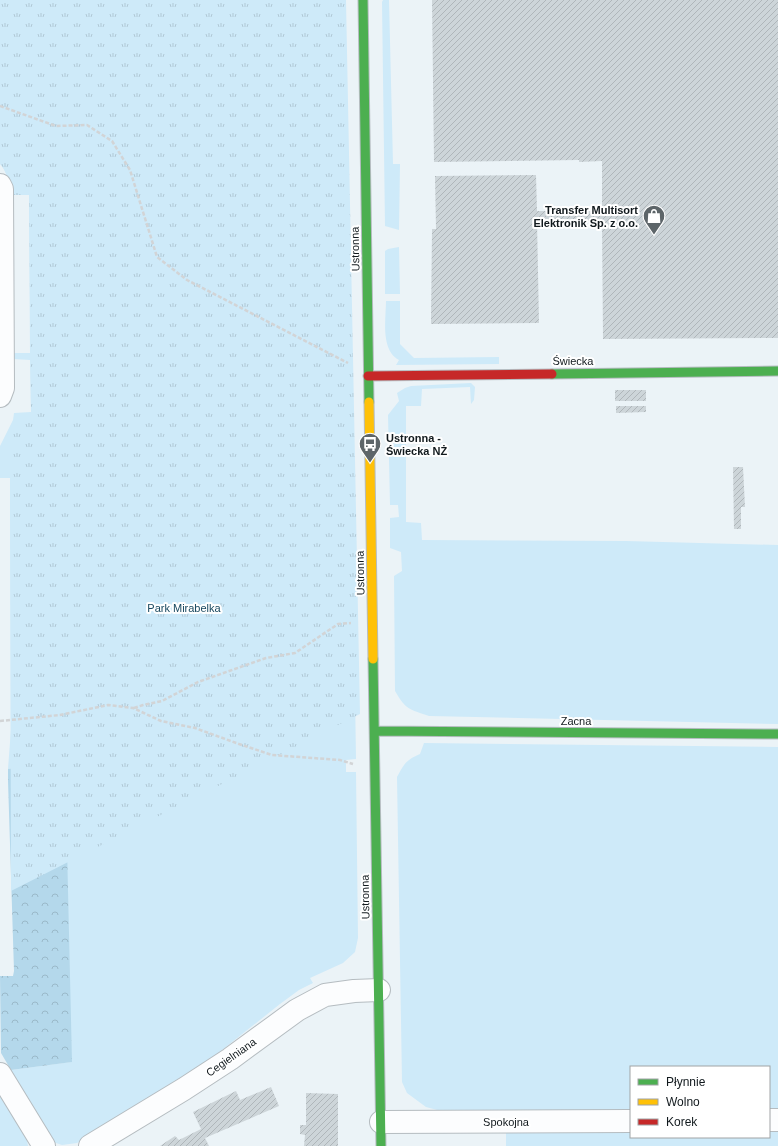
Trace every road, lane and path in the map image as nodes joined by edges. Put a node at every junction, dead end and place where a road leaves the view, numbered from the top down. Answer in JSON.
{"nodes":[{"id":1,"x":363,"y":0,"type":"edge"},
{"id":2,"x":0,"y":106,"type":"edge"},
{"id":3,"x":0,"y":185,"type":"edge"},
{"id":4,"x":353,"y":366,"type":"dead end"},
{"id":5,"x":778,"y":371,"type":"edge"},
{"id":6,"x":368,"y":376,"type":"junction"},
{"id":7,"x":0,"y":396,"type":"edge"},
{"id":8,"x":358,"y":622,"type":"dead end"},
{"id":9,"x":133,"y":708,"type":"junction"},
{"id":10,"x":0,"y":721,"type":"edge"},
{"id":11,"x":374,"y":731,"type":"junction"},
{"id":12,"x":778,"y":734,"type":"edge"},
{"id":13,"x":354,"y":764,"type":"dead end"},
{"id":14,"x":379,"y":990,"type":"junction"},
{"id":15,"x":0,"y":1074,"type":"edge"},
{"id":16,"x":630,"y":1121,"type":"edge"},
{"id":17,"x":381,"y":1122,"type":"junction"},
{"id":18,"x":44,"y":1146,"type":"edge"},
{"id":19,"x":90,"y":1146,"type":"edge"},
{"id":20,"x":381,"y":1146,"type":"edge"}],
"edges":[{"from":1,"to":6,"type":"street","name":"Ustronna"},
{"from":2,"to":4,"type":"path"},
{"from":3,"to":7,"type":"street"},
{"from":5,"to":6,"type":"street","name":"Świecka"},
{"from":6,"to":11,"type":"street","name":"Ustronna"},
{"from":8,"to":9,"type":"path"},
{"from":9,"to":10,"type":"path"},
{"from":9,"to":13,"type":"path"},
{"from":11,"to":12,"type":"street","name":"Zacna"},
{"from":11,"to":14,"type":"street","name":"Ustronna"},
{"from":14,"to":17,"type":"street","name":"Ustronna"},
{"from":14,"to":19,"type":"street","name":"Cegielniana"},
{"from":15,"to":18,"type":"street"},
{"from":16,"to":17,"type":"street","name":"Spokojna"},
{"from":17,"to":20,"type":"street","name":"Ustronna"}]}
